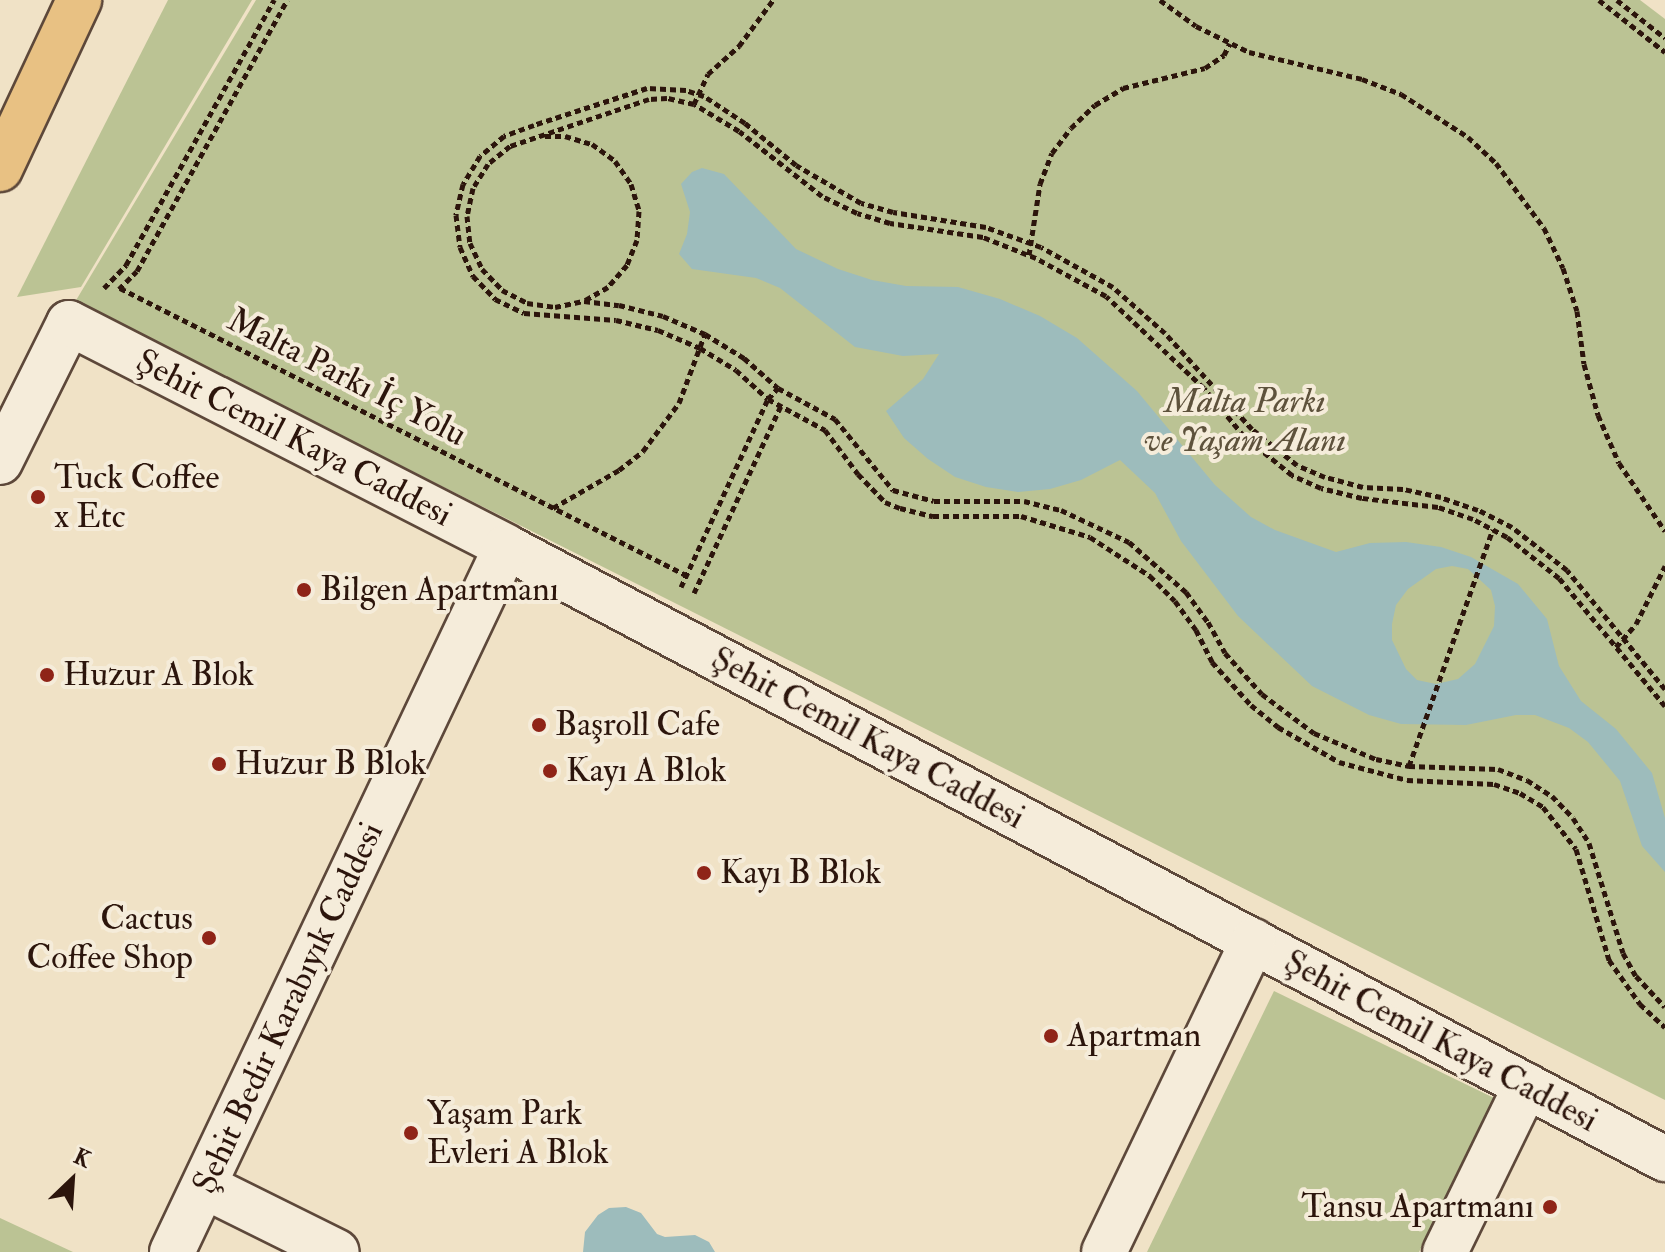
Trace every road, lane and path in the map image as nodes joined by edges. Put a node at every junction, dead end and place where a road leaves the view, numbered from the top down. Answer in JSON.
{"nodes":[{"id":1,"x":79,"y":0,"type":"edge"},
{"id":2,"x":274,"y":0,"type":"edge"},
{"id":3,"x":287,"y":0,"type":"edge"},
{"id":4,"x":773,"y":0,"type":"edge"},
{"id":5,"x":1160,"y":0,"type":"edge"},
{"id":6,"x":1599,"y":0,"type":"edge"},
{"id":7,"x":1617,"y":0,"type":"edge"},
{"id":8,"x":1665,"y":38,"type":"edge"},
{"id":9,"x":1230,"y":43,"type":"junction"},
{"id":10,"x":1665,"y":52,"type":"edge"},
{"id":11,"x":699,"y":95,"type":"junction"},
{"id":12,"x":694,"y":104,"type":"junction"},
{"id":13,"x":536,"y":136,"type":"junction"},
{"id":14,"x":0,"y":169,"type":"edge"},
{"id":15,"x":1030,"y":244,"type":"junction"},
{"id":16,"x":1029,"y":255,"type":"junction"},
{"id":17,"x":120,"y":288,"type":"junction"},
{"id":18,"x":584,"y":301,"type":"junction"},
{"id":19,"x":69,"y":323,"type":"junction"},
{"id":20,"x":705,"y":334,"type":"junction"},
{"id":21,"x":700,"y":348,"type":"junction"},
{"id":22,"x":778,"y":388,"type":"junction"},
{"id":23,"x":768,"y":399,"type":"junction"},
{"id":24,"x":781,"y":406,"type":"junction"},
{"id":25,"x":0,"y":462,"type":"edge"},
{"id":26,"x":553,"y":508,"type":"junction"},
{"id":27,"x":1493,"y":529,"type":"junction"},
{"id":28,"x":1665,"y":531,"type":"edge"},
{"id":29,"x":506,"y":547,"type":"junction"},
{"id":30,"x":1665,"y":566,"type":"edge"},
{"id":31,"x":686,"y":575,"type":"junction"},
{"id":32,"x":668,"y":633,"type":"junction"},
{"id":33,"x":1623,"y":638,"type":"junction"},
{"id":34,"x":1616,"y":647,"type":"junction"},
{"id":35,"x":1665,"y":689,"type":"edge"},
{"id":36,"x":1665,"y":706,"type":"edge"},
{"id":37,"x":1409,"y":766,"type":"junction"},
{"id":38,"x":1253,"y":941,"type":"junction"},
{"id":39,"x":1665,"y":1007,"type":"edge"},
{"id":40,"x":1665,"y":1027,"type":"edge"},
{"id":41,"x":1526,"y":1086,"type":"junction"},
{"id":42,"x":1665,"y":1159,"type":"edge"},
{"id":43,"x":204,"y":1186,"type":"junction"},
{"id":44,"x":172,"y":1252,"type":"edge"},
{"id":45,"x":337,"y":1252,"type":"edge"},
{"id":46,"x":1104,"y":1252,"type":"edge"},
{"id":47,"x":1445,"y":1252,"type":"edge"}],
"edges":[{"from":1,"to":14,"type":"highway"},
{"from":2,"to":19,"type":"path"},
{"from":3,"to":17,"type":"path"},
{"from":4,"to":11,"type":"path"},
{"from":5,"to":9,"type":"path"},
{"from":6,"to":10,"type":"path"},
{"from":7,"to":8,"type":"path"},
{"from":9,"to":15,"type":"path"},
{"from":9,"to":28,"type":"path"},
{"from":11,"to":12,"type":"path"},
{"from":11,"to":15,"type":"path"},
{"from":11,"to":21,"type":"path"},
{"from":12,"to":13,"type":"path"},
{"from":12,"to":16,"type":"path"},
{"from":13,"to":18,"type":"path"},
{"from":13,"to":18,"type":"path"},
{"from":15,"to":16,"type":"path"},
{"from":15,"to":33,"type":"path"},
{"from":16,"to":27,"type":"path"},
{"from":17,"to":19,"type":"path"},
{"from":17,"to":26,"type":"path","name":"Malta Parkı İç Yolu"},
{"from":18,"to":20,"type":"path"},
{"from":19,"to":25,"type":"street"},
{"from":19,"to":29,"type":"street","name":"Şehit Cemil Kaya Caddesi"},
{"from":20,"to":21,"type":"path"},
{"from":20,"to":22,"type":"path"},
{"from":21,"to":23,"type":"path"},
{"from":21,"to":26,"type":"path"},
{"from":22,"to":23,"type":"path"},
{"from":22,"to":37,"type":"path"},
{"from":23,"to":24,"type":"path"},
{"from":23,"to":31,"type":"path"},
{"from":24,"to":32,"type":"path"},
{"from":24,"to":40,"type":"path"},
{"from":26,"to":31,"type":"path","name":"Malta Parkı İç Yolu"},
{"from":27,"to":34,"type":"path"},
{"from":27,"to":37,"type":"path"},
{"from":29,"to":32,"type":"street","name":"Şehit Cemil Kaya Caddesi"},
{"from":29,"to":43,"type":"street","name":"Şehit Bedir Karabıyık Caddesi"},
{"from":30,"to":33,"type":"path"},
{"from":31,"to":32,"type":"path"},
{"from":32,"to":38,"type":"street","name":"Şehit Cemil Kaya Caddesi"},
{"from":33,"to":34,"type":"path"},
{"from":33,"to":35,"type":"path"},
{"from":34,"to":36,"type":"path"},
{"from":37,"to":39,"type":"path"},
{"from":38,"to":41,"type":"street","name":"Şehit Cemil Kaya Caddesi"},
{"from":38,"to":46,"type":"street"},
{"from":41,"to":42,"type":"street","name":"Şehit Cemil Kaya Caddesi"},
{"from":41,"to":47,"type":"street"},
{"from":43,"to":44,"type":"street","name":"Şehit Bedir Karabıyık Caddesi"},
{"from":43,"to":45,"type":"street"}]}
